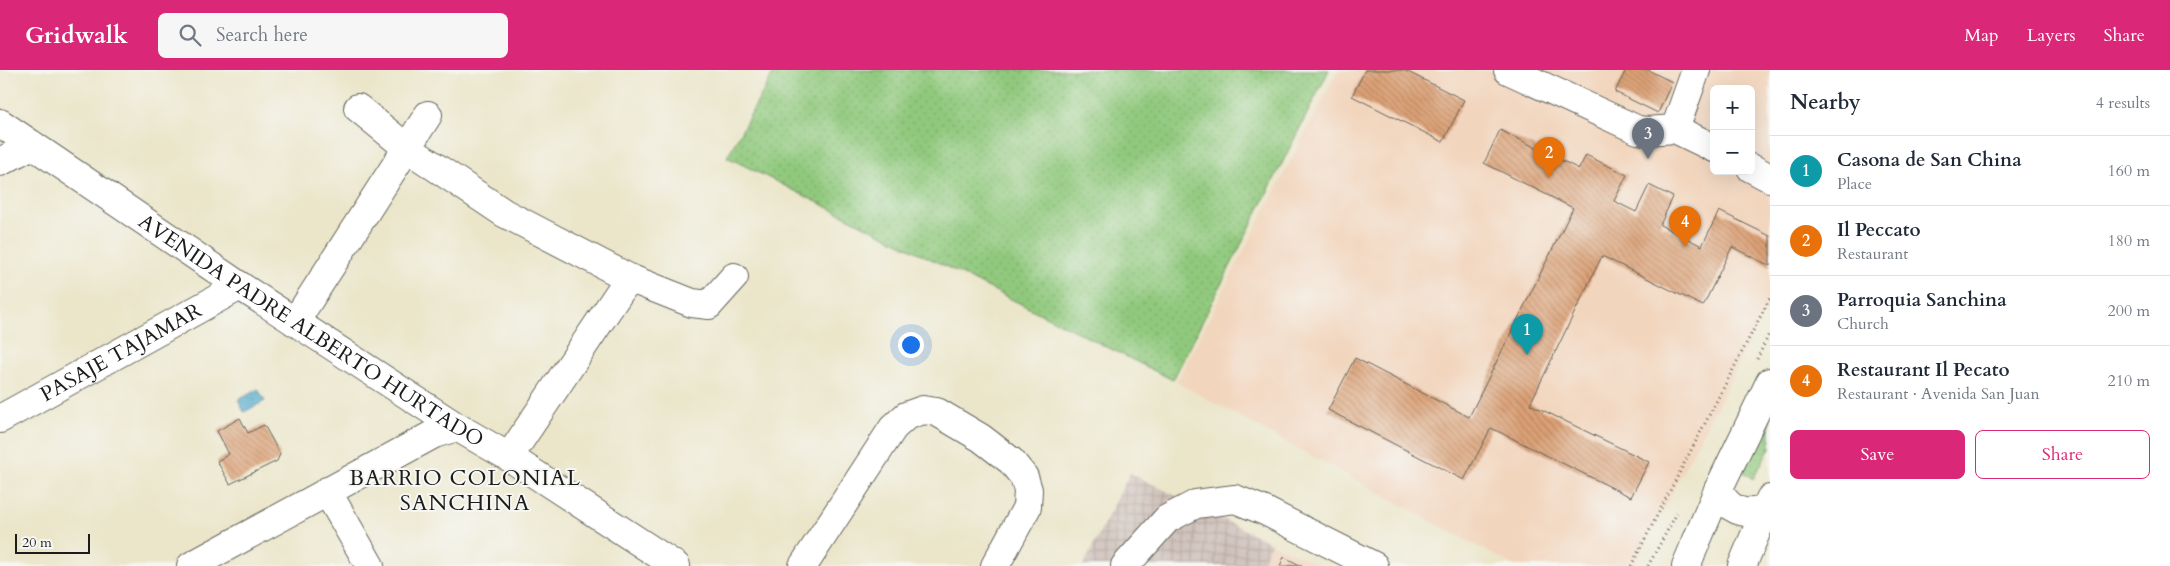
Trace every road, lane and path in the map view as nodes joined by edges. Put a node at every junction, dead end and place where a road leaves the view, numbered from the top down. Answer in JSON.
{"nodes":[{"id":1,"x":1508,"y":70,"type":"edge"},
{"id":2,"x":1696,"y":70,"type":"edge"},
{"id":3,"x":358,"y":108,"type":"dead end"},
{"id":4,"x":428,"y":115,"type":"dead end"},
{"id":5,"x":0,"y":124,"type":"edge"},
{"id":6,"x":1675,"y":129,"type":"junction"},
{"id":7,"x":32,"y":145,"type":"junction"},
{"id":8,"x":1710,"y":146,"type":"edge"},
{"id":9,"x":407,"y":148,"type":"junction"},
{"id":10,"x":0,"y":162,"type":"edge"},
{"id":11,"x":1755,"y":170,"type":"edge"},
{"id":12,"x":1770,"y":178,"type":"edge"},
{"id":13,"x":734,"y":277,"type":"dead end"},
{"id":14,"x":629,"y":278,"type":"junction"},
{"id":15,"x":240,"y":286,"type":"junction"},
{"id":16,"x":1770,"y":298,"type":"edge"},
{"id":17,"x":295,"y":322,"type":"junction"},
{"id":18,"x":1770,"y":382,"type":"edge"},
{"id":19,"x":0,"y":419,"type":"edge"},
{"id":20,"x":457,"y":427,"type":"junction"},
{"id":21,"x":509,"y":457,"type":"junction"},
{"id":22,"x":1718,"y":490,"type":"junction"},
{"id":23,"x":327,"y":491,"type":"junction"},
{"id":24,"x":1768,"y":508,"type":"edge"},
{"id":25,"x":192,"y":566,"type":"edge"},
{"id":26,"x":370,"y":566,"type":"edge"},
{"id":27,"x":676,"y":566,"type":"edge"},
{"id":28,"x":803,"y":566,"type":"edge"},
{"id":29,"x":995,"y":566,"type":"edge"},
{"id":30,"x":1125,"y":566,"type":"edge"},
{"id":31,"x":1374,"y":566,"type":"edge"},
{"id":32,"x":1631,"y":566,"type":"edge"},
{"id":33,"x":1686,"y":566,"type":"edge"},
{"id":34,"x":1742,"y":566,"type":"edge"}],
"edges":[{"from":1,"to":6,"type":"street"},
{"from":2,"to":6,"type":"street"},
{"from":3,"to":9,"type":"street"},
{"from":4,"to":9,"type":"street"},
{"from":5,"to":7,"type":"street","name":"AVENIDA PADRE ALBERTO HURTADO"},
{"from":6,"to":8,"type":"street"},
{"from":7,"to":10,"type":"street"},
{"from":7,"to":15,"type":"street","name":"AVENIDA PADRE ALBERTO HURTADO"},
{"from":9,"to":14,"type":"street"},
{"from":9,"to":17,"type":"street"},
{"from":11,"to":12,"type":"street"},
{"from":13,"to":14,"type":"street"},
{"from":14,"to":21,"type":"street"},
{"from":15,"to":17,"type":"street","name":"AVENIDA PADRE ALBERTO HURTADO"},
{"from":15,"to":19,"type":"street","name":"PASAJE TAJAMAR"},
{"from":16,"to":32,"type":"path"},
{"from":17,"to":20,"type":"street","name":"AVENIDA PADRE ALBERTO HURTADO"},
{"from":18,"to":22,"type":"street"},
{"from":20,"to":21,"type":"street","name":"AVENIDA PADRE ALBERTO HURTADO"},
{"from":20,"to":23,"type":"street"},
{"from":21,"to":27,"type":"street","name":"AVENIDA PADRE ALBERTO HURTADO"},
{"from":22,"to":24,"type":"street"},
{"from":22,"to":33,"type":"street"},
{"from":23,"to":25,"type":"street"},
{"from":23,"to":26,"type":"street"},
{"from":24,"to":34,"type":"street"},
{"from":28,"to":29,"type":"street"},
{"from":30,"to":31,"type":"street"}]}
